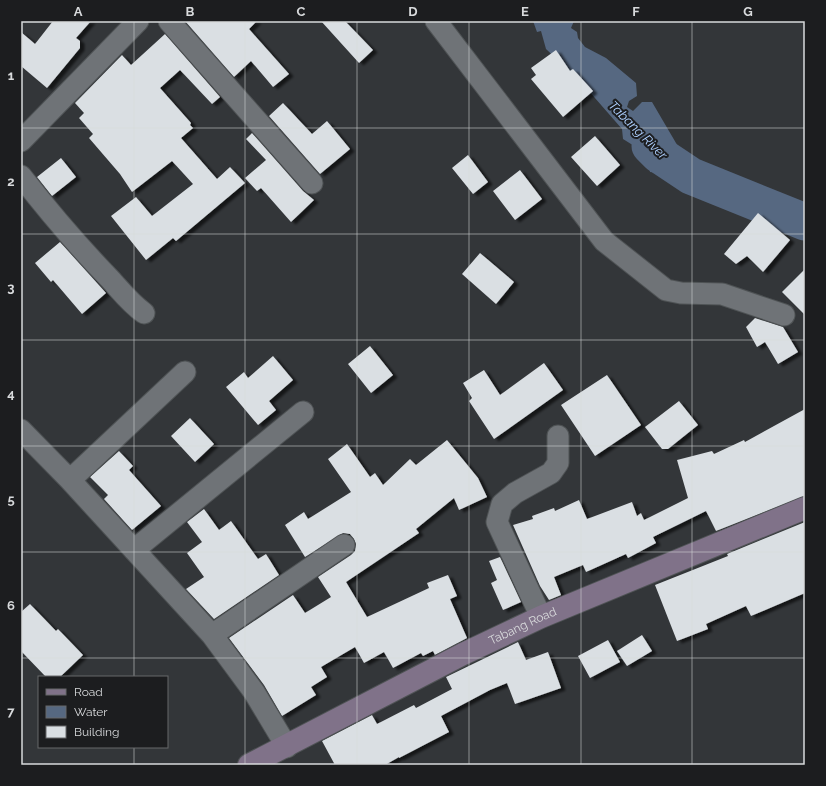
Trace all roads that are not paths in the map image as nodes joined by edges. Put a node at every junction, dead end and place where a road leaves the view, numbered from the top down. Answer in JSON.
{"nodes":[{"id":1,"x":138,"y":21,"type":"edge"},
{"id":2,"x":169,"y":21,"type":"edge"},
{"id":3,"x":436,"y":21,"type":"edge"},
{"id":4,"x":21,"y":141,"type":"edge"},
{"id":5,"x":21,"y":176,"type":"edge"},
{"id":6,"x":312,"y":183,"type":"dead end"},
{"id":7,"x":144,"y":313,"type":"dead end"},
{"id":8,"x":784,"y":315,"type":"dead end"},
{"id":9,"x":184,"y":372,"type":"dead end"},
{"id":10,"x":303,"y":412,"type":"dead end"},
{"id":11,"x":21,"y":430,"type":"edge"},
{"id":12,"x":558,"y":436,"type":"dead end"},
{"id":13,"x":70,"y":480,"type":"junction"},
{"id":14,"x":805,"y":508,"type":"edge"},
{"id":15,"x":344,"y":545,"type":"dead end"},
{"id":16,"x":134,"y":550,"type":"junction"},
{"id":17,"x":541,"y":617,"type":"junction"},
{"id":18,"x":212,"y":635,"type":"junction"},
{"id":19,"x":287,"y":746,"type":"junction"},
{"id":20,"x":249,"y":765,"type":"edge"}],
"edges":[{"from":1,"to":4,"type":"street"},
{"from":2,"to":6,"type":"street"},
{"from":3,"to":8,"type":"street"},
{"from":5,"to":7,"type":"street"},
{"from":9,"to":13,"type":"street"},
{"from":10,"to":16,"type":"street"},
{"from":11,"to":13,"type":"street"},
{"from":12,"to":17,"type":"street"},
{"from":13,"to":16,"type":"street"},
{"from":14,"to":17,"type":"main road","name":"Tabang Road"},
{"from":15,"to":18,"type":"street"},
{"from":16,"to":18,"type":"street"},
{"from":17,"to":19,"type":"main road","name":"Tabang Road"},
{"from":18,"to":19,"type":"street"},
{"from":19,"to":20,"type":"main road","name":"Tabang Road"}]}
